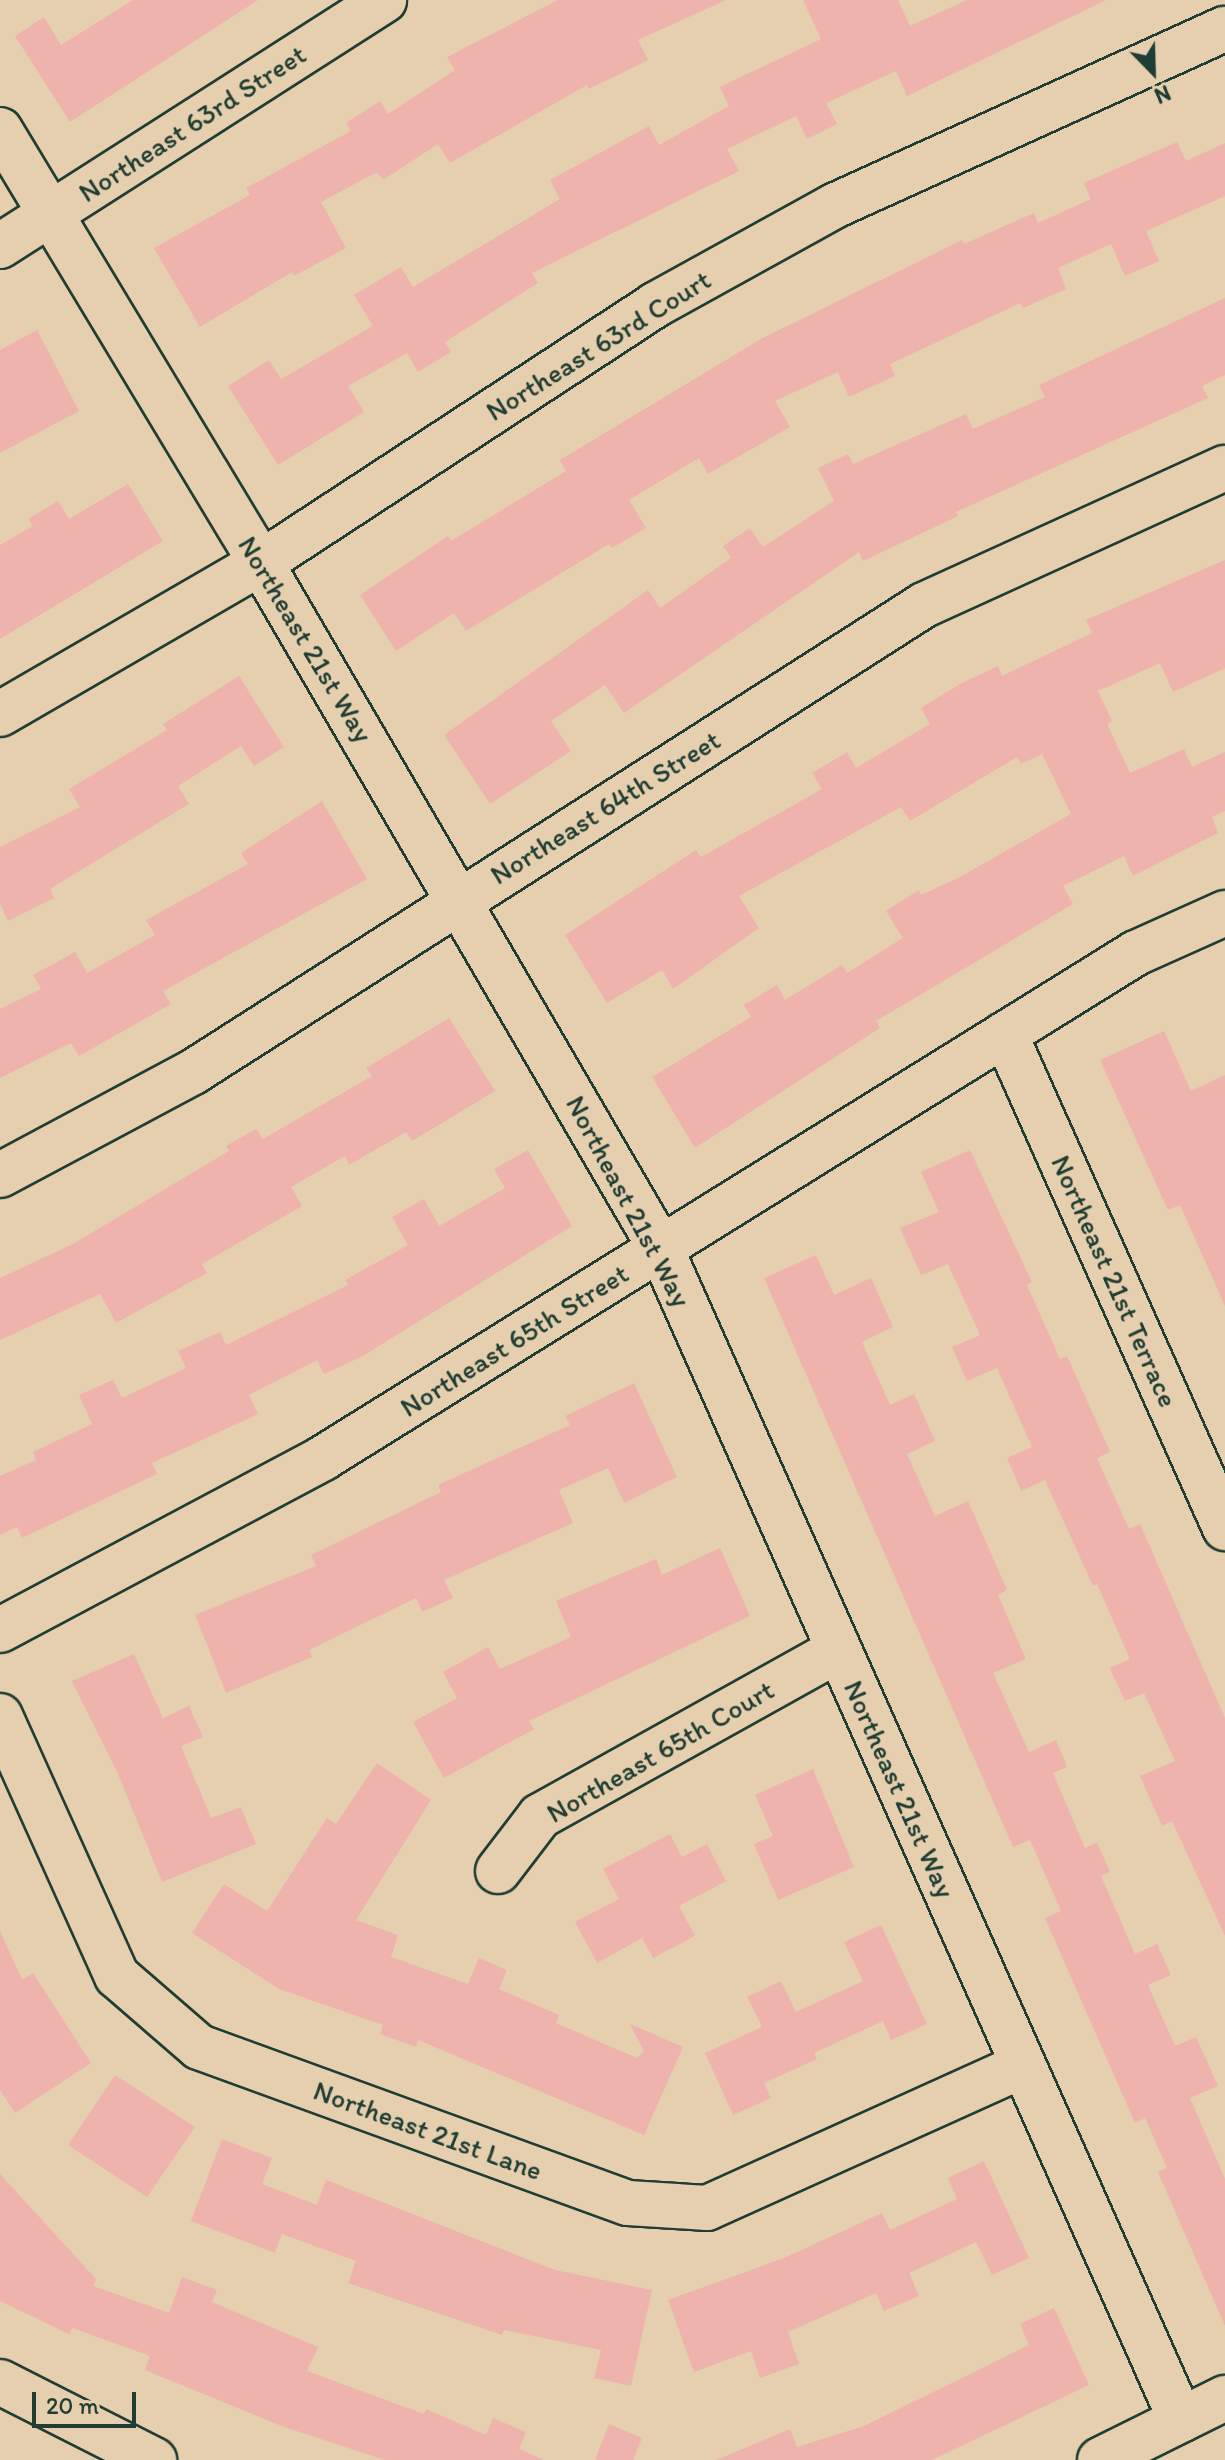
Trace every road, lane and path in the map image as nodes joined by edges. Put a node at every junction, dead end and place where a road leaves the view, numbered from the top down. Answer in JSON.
{"nodes":[{"id":1,"x":384,"y":0,"type":"edge"},
{"id":2,"x":1225,"y":29,"type":"edge"},
{"id":3,"x":0,"y":130,"type":"edge"},
{"id":4,"x":51,"y":213,"type":"junction"},
{"id":5,"x":0,"y":246,"type":"edge"},
{"id":6,"x":1225,"y":468,"type":"edge"},
{"id":7,"x":261,"y":563,"type":"junction"},
{"id":8,"x":0,"y":714,"type":"edge"},
{"id":9,"x":459,"y":899,"type":"junction"},
{"id":10,"x":1225,"y":913,"type":"edge"},
{"id":11,"x":1005,"y":1034,"type":"junction"},
{"id":12,"x":0,"y":1175,"type":"edge"},
{"id":13,"x":661,"y":1249,"type":"junction"},
{"id":14,"x":1225,"y":1528,"type":"edge"},
{"id":15,"x":0,"y":1630,"type":"edge"},
{"id":16,"x":838,"y":1650,"type":"junction"},
{"id":17,"x":0,"y":1716,"type":"edge"},
{"id":18,"x":498,"y":1871,"type":"dead end"},
{"id":19,"x":1022,"y":2066,"type":"junction"},
{"id":20,"x":0,"y":2382,"type":"edge"},
{"id":21,"x":1225,"y":2398,"type":"edge"},
{"id":22,"x":1181,"y":2420,"type":"junction"},
{"id":23,"x":154,"y":2460,"type":"edge"},
{"id":24,"x":1100,"y":2460,"type":"edge"}],
"edges":[{"from":1,"to":4,"type":"street","name":"Northeast 63rd Street"},
{"from":2,"to":7,"type":"street","name":"Northeast 63rd Court"},
{"from":3,"to":4,"type":"street","name":"Northeast 21st Way"},
{"from":4,"to":5,"type":"street","name":"Northeast 63rd Street"},
{"from":4,"to":7,"type":"street","name":"Northeast 21st Way"},
{"from":6,"to":9,"type":"street","name":"Northeast 64th Street"},
{"from":7,"to":8,"type":"street","name":"Northeast 63rd Court"},
{"from":7,"to":9,"type":"street","name":"Northeast 21st Way"},
{"from":9,"to":12,"type":"street","name":"Northeast 64th Street"},
{"from":9,"to":13,"type":"street","name":"Northeast 21st Way"},
{"from":10,"to":11,"type":"street","name":"Northeast 65th Street"},
{"from":11,"to":13,"type":"street","name":"Northeast 65th Street"},
{"from":11,"to":14,"type":"street","name":"Northeast 21st Terrace"},
{"from":13,"to":15,"type":"street","name":"Northeast 65th Street"},
{"from":13,"to":16,"type":"street","name":"Northeast 21st Way"},
{"from":16,"to":18,"type":"street","name":"Northeast 65th Court"},
{"from":16,"to":19,"type":"street","name":"Northeast 21st Way"},
{"from":17,"to":19,"type":"street","name":"Northeast 21st Lane"},
{"from":19,"to":22,"type":"street","name":"Northeast 21st Way"},
{"from":20,"to":23,"type":"street"},
{"from":21,"to":22,"type":"street"},
{"from":22,"to":24,"type":"street"}]}
